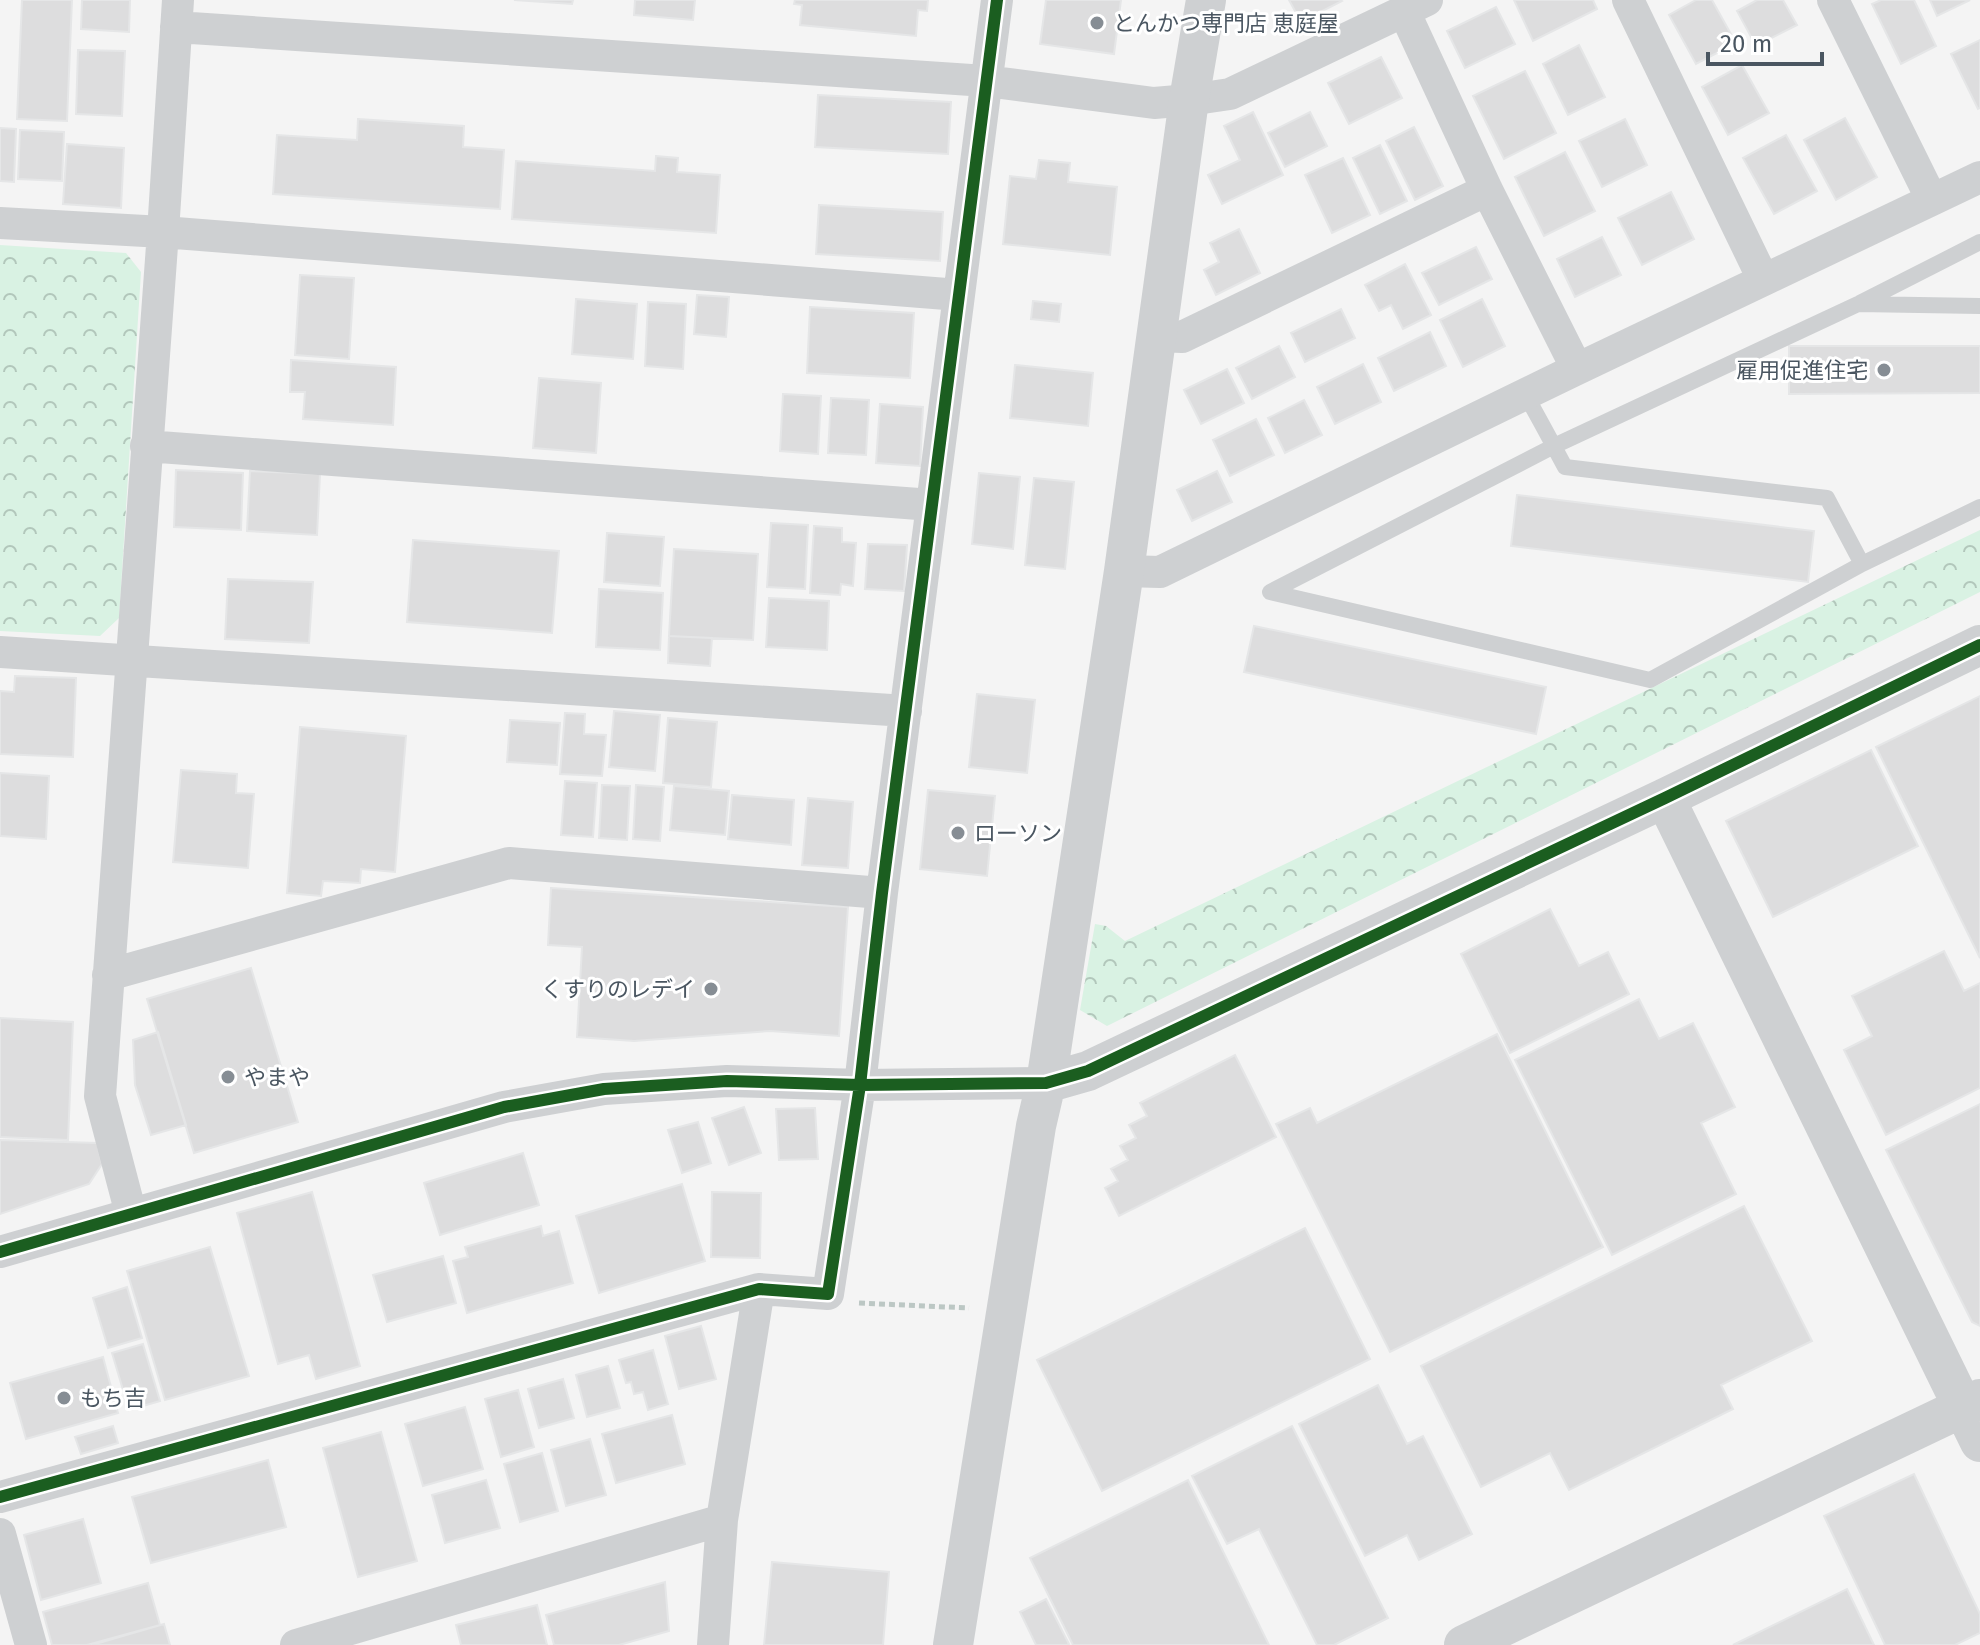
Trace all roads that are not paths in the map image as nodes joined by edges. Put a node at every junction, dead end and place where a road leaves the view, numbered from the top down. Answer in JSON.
{"nodes":[{"id":1,"x":997,"y":0,"type":"edge"},
{"id":2,"x":1206,"y":0,"type":"edge"},
{"id":3,"x":1628,"y":0,"type":"edge"},
{"id":4,"x":1833,"y":0,"type":"edge"},
{"id":5,"x":1416,"y":5,"type":"edge"},
{"id":6,"x":177,"y":13,"type":"edge"},
{"id":7,"x":986,"y":81,"type":"junction"},
{"id":8,"x":1189,"y":100,"type":"junction"},
{"id":9,"x":1980,"y":177,"type":"edge"},
{"id":10,"x":1487,"y":190,"type":"junction"},
{"id":11,"x":1932,"y":200,"type":"junction"},
{"id":12,"x":0,"y":223,"type":"edge"},
{"id":13,"x":163,"y":232,"type":"junction"},
{"id":14,"x":1980,"y":242,"type":"edge"},
{"id":15,"x":1763,"y":279,"type":"junction"},
{"id":16,"x":959,"y":295,"type":"junction"},
{"id":17,"x":1858,"y":304,"type":"junction"},
{"id":18,"x":1980,"y":306,"type":"edge"},
{"id":19,"x":1157,"y":336,"type":"junction"},
{"id":20,"x":1577,"y":369,"type":"junction"},
{"id":21,"x":1525,"y":394,"type":"junction"},
{"id":22,"x":146,"y":446,"type":"junction"},
{"id":23,"x":1554,"y":446,"type":"junction"},
{"id":24,"x":932,"y":505,"type":"junction"},
{"id":25,"x":1980,"y":507,"type":"edge"},
{"id":26,"x":1862,"y":564,"type":"junction"},
{"id":27,"x":1124,"y":571,"type":"junction"},
{"id":28,"x":1980,"y":645,"type":"edge"},
{"id":29,"x":0,"y":652,"type":"edge"},
{"id":30,"x":131,"y":661,"type":"junction"},
{"id":31,"x":906,"y":711,"type":"junction"},
{"id":32,"x":1665,"y":798,"type":"junction"},
{"id":33,"x":882,"y":893,"type":"junction"},
{"id":34,"x":108,"y":975,"type":"junction"},
{"id":35,"x":1046,"y":1083,"type":"junction"},
{"id":36,"x":860,"y":1085,"type":"junction"},
{"id":37,"x":131,"y":1214,"type":"junction"},
{"id":38,"x":0,"y":1252,"type":"edge"},
{"id":39,"x":759,"y":1289,"type":"junction"},
{"id":40,"x":1974,"y":1416,"type":"edge"},
{"id":41,"x":0,"y":1497,"type":"edge"},
{"id":42,"x":722,"y":1520,"type":"junction"},
{"id":43,"x":0,"y":1534,"type":"edge"},
{"id":44,"x":31,"y":1645,"type":"edge"},
{"id":45,"x":296,"y":1645,"type":"edge"},
{"id":46,"x":713,"y":1645,"type":"edge"},
{"id":47,"x":953,"y":1645,"type":"edge"},
{"id":48,"x":1464,"y":1645,"type":"edge"}],
"edges":[{"from":1,"to":7,"type":"street"},
{"from":2,"to":8,"type":"street"},
{"from":3,"to":15,"type":"street"},
{"from":4,"to":11,"type":"street"},
{"from":5,"to":8,"type":"street"},
{"from":5,"to":10,"type":"street"},
{"from":6,"to":7,"type":"street"},
{"from":6,"to":13,"type":"street"},
{"from":7,"to":8,"type":"street"},
{"from":7,"to":16,"type":"street"},
{"from":8,"to":19,"type":"street"},
{"from":9,"to":11,"type":"street"},
{"from":10,"to":19,"type":"street"},
{"from":10,"to":20,"type":"street"},
{"from":11,"to":15,"type":"street"},
{"from":12,"to":13,"type":"street"},
{"from":13,"to":16,"type":"street"},
{"from":13,"to":22,"type":"street"},
{"from":14,"to":17,"type":"lane"},
{"from":15,"to":20,"type":"street"},
{"from":16,"to":24,"type":"street"},
{"from":17,"to":18,"type":"lane"},
{"from":17,"to":23,"type":"lane"},
{"from":19,"to":27,"type":"street"},
{"from":20,"to":21,"type":"street"},
{"from":21,"to":23,"type":"lane"},
{"from":21,"to":27,"type":"street"},
{"from":22,"to":24,"type":"street"},
{"from":22,"to":30,"type":"street"},
{"from":23,"to":26,"type":"lane"},
{"from":23,"to":26,"type":"lane"},
{"from":24,"to":31,"type":"street"},
{"from":25,"to":26,"type":"lane"},
{"from":27,"to":35,"type":"street"},
{"from":28,"to":32,"type":"street"},
{"from":29,"to":30,"type":"street"},
{"from":30,"to":31,"type":"street"},
{"from":30,"to":34,"type":"street"},
{"from":31,"to":33,"type":"street"},
{"from":32,"to":35,"type":"street"},
{"from":32,"to":40,"type":"street"},
{"from":33,"to":34,"type":"street"},
{"from":33,"to":36,"type":"street"},
{"from":34,"to":37,"type":"street"},
{"from":35,"to":36,"type":"street"},
{"from":35,"to":47,"type":"street"},
{"from":36,"to":37,"type":"street"},
{"from":36,"to":39,"type":"street"},
{"from":37,"to":38,"type":"street"},
{"from":39,"to":41,"type":"street"},
{"from":39,"to":42,"type":"street"},
{"from":40,"to":48,"type":"street"},
{"from":42,"to":45,"type":"street"},
{"from":42,"to":46,"type":"street"},
{"from":43,"to":44,"type":"street"}]}
